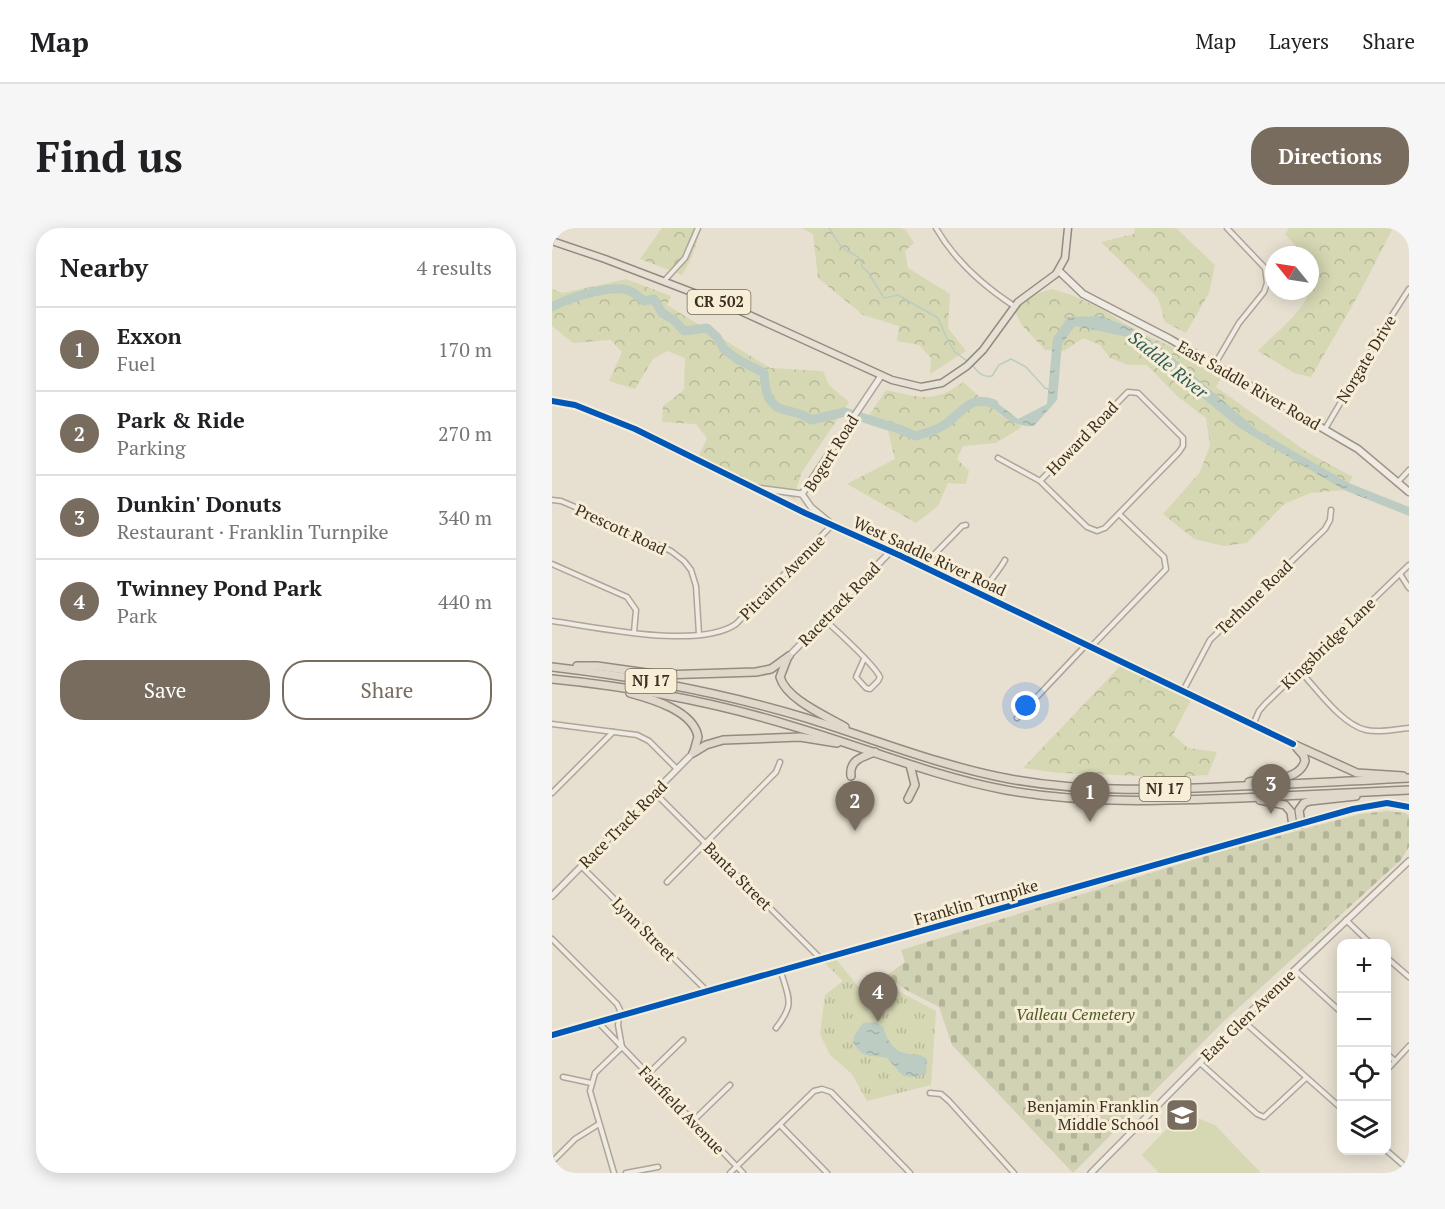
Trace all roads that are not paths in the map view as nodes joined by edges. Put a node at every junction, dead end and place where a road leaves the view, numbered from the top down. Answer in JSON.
{"nodes":[{"id":1,"x":698,"y":228,"type":"edge"},
{"id":2,"x":936,"y":228,"type":"edge"},
{"id":3,"x":1068,"y":228,"type":"edge"},
{"id":4,"x":1229,"y":228,"type":"edge"},
{"id":5,"x":552,"y":242,"type":"edge"},
{"id":6,"x":1059,"y":271,"type":"junction"},
{"id":7,"x":664,"y":281,"type":"junction"},
{"id":8,"x":1409,"y":289,"type":"edge"},
{"id":9,"x":1014,"y":306,"type":"junction"},
{"id":10,"x":1215,"y":364,"type":"junction"},
{"id":11,"x":881,"y":376,"type":"junction"},
{"id":12,"x":552,"y":401,"type":"edge"},
{"id":13,"x":1325,"y":429,"type":"junction"},
{"id":14,"x":998,"y":458,"type":"dead end"},
{"id":15,"x":1409,"y":470,"type":"edge"},
{"id":16,"x":1040,"y":481,"type":"junction"},
{"id":17,"x":1397,"y":483,"type":"junction"},
{"id":18,"x":755,"y":488,"type":"junction"},
{"id":19,"x":1409,"y":492,"type":"edge"},
{"id":20,"x":802,"y":494,"type":"junction"},
{"id":21,"x":552,"y":500,"type":"edge"},
{"id":22,"x":1331,"y":510,"type":"dead end"},
{"id":23,"x":1119,"y":514,"type":"junction"},
{"id":24,"x":832,"y":525,"type":"junction"},
{"id":25,"x":966,"y":525,"type":"dead end"},
{"id":26,"x":890,"y":552,"type":"junction"},
{"id":27,"x":1005,"y":560,"type":"dead end"},
{"id":28,"x":552,"y":564,"type":"edge"},
{"id":29,"x":1409,"y":565,"type":"edge"},
{"id":30,"x":923,"y":566,"type":"junction"},
{"id":31,"x":1400,"y":574,"type":"junction"},
{"id":32,"x":1409,"y":588,"type":"edge"},
{"id":33,"x":982,"y":595,"type":"junction"},
{"id":34,"x":825,"y":620,"type":"junction"},
{"id":35,"x":552,"y":621,"type":"edge"},
{"id":36,"x":634,"y":632,"type":"junction"},
{"id":37,"x":699,"y":634,"type":"junction"},
{"id":38,"x":1089,"y":645,"type":"junction"},
{"id":39,"x":789,"y":656,"type":"junction"},
{"id":40,"x":864,"y":659,"type":"junction"},
{"id":41,"x":552,"y":667,"type":"edge"},
{"id":42,"x":1300,"y":671,"type":"junction"},
{"id":43,"x":552,"y":678,"type":"edge"},
{"id":44,"x":605,"y":685,"type":"junction"},
{"id":45,"x":1183,"y":691,"type":"junction"},
{"id":46,"x":1017,"y":718,"type":"dead end"},
{"id":47,"x":552,"y":724,"type":"edge"},
{"id":48,"x":1253,"y":725,"type":"junction"},
{"id":49,"x":1409,"y":728,"type":"edge"},
{"id":50,"x":613,"y":732,"type":"junction"},
{"id":51,"x":860,"y":736,"type":"junction"},
{"id":52,"x":1293,"y":744,"type":"junction"},
{"id":53,"x":857,"y":746,"type":"junction"},
{"id":54,"x":875,"y":752,"type":"junction"},
{"id":55,"x":693,"y":753,"type":"junction"},
{"id":56,"x":780,"y":762,"type":"dead end"},
{"id":57,"x":910,"y":765,"type":"junction"},
{"id":58,"x":677,"y":769,"type":"junction"},
{"id":59,"x":851,"y":776,"type":"dead end"},
{"id":60,"x":1409,"y":777,"type":"edge"},
{"id":61,"x":1229,"y":787,"type":"junction"},
{"id":62,"x":1409,"y":790,"type":"edge"},
{"id":63,"x":654,"y":792,"type":"junction"},
{"id":64,"x":1376,"y":792,"type":"junction"},
{"id":65,"x":552,"y":793,"type":"edge"},
{"id":66,"x":1242,"y":798,"type":"junction"},
{"id":67,"x":908,"y":800,"type":"dead end"},
{"id":68,"x":1409,"y":807,"type":"edge"},
{"id":69,"x":1297,"y":825,"type":"junction"},
{"id":70,"x":705,"y":843,"type":"junction"},
{"id":71,"x":1409,"y":861,"type":"edge"},
{"id":72,"x":581,"y":866,"type":"junction"},
{"id":73,"x":667,"y":882,"type":"dead end"},
{"id":74,"x":552,"y":896,"type":"edge"},
{"id":75,"x":1346,"y":920,"type":"junction"},
{"id":76,"x":552,"y":939,"type":"edge"},
{"id":77,"x":1366,"y":939,"type":"edge"},
{"id":78,"x":822,"y":960,"type":"junction"},
{"id":79,"x":1391,"y":961,"type":"edge"},
{"id":80,"x":1295,"y":970,"type":"junction"},
{"id":81,"x":781,"y":972,"type":"junction"},
{"id":82,"x":1409,"y":977,"type":"edge"},
{"id":83,"x":707,"y":992,"type":"junction"},
{"id":84,"x":1337,"y":1009,"type":"edge"},
{"id":85,"x":619,"y":1016,"type":"junction"},
{"id":86,"x":1242,"y":1020,"type":"junction"},
{"id":87,"x":598,"y":1022,"type":"junction"},
{"id":88,"x":776,"y":1028,"type":"dead end"},
{"id":89,"x":552,"y":1035,"type":"edge"},
{"id":90,"x":683,"y":1040,"type":"dead end"},
{"id":91,"x":1409,"y":1046,"type":"edge"},
{"id":92,"x":622,"y":1047,"type":"junction"},
{"id":93,"x":1391,"y":1057,"type":"edge"},
{"id":94,"x":1395,"y":1061,"type":"junction"},
{"id":95,"x":1200,"y":1063,"type":"junction"},
{"id":96,"x":1391,"y":1065,"type":"edge"},
{"id":97,"x":648,"y":1074,"type":"junction"},
{"id":98,"x":562,"y":1077,"type":"dead end"},
{"id":99,"x":1306,"y":1078,"type":"junction"},
{"id":100,"x":591,"y":1083,"type":"junction"},
{"id":101,"x":730,"y":1085,"type":"dead end"},
{"id":102,"x":930,"y":1093,"type":"dead end"},
{"id":103,"x":1337,"y":1105,"type":"edge"},
{"id":104,"x":693,"y":1121,"type":"junction"},
{"id":105,"x":599,"y":1124,"type":"junction"},
{"id":106,"x":780,"y":1125,"type":"junction"},
{"id":107,"x":1391,"y":1154,"type":"edge"},
{"id":108,"x":552,"y":1162,"type":"edge"},
{"id":109,"x":736,"y":1166,"type":"junction"},
{"id":110,"x":658,"y":1167,"type":"dead end"},
{"id":111,"x":1409,"y":1170,"type":"edge"},
{"id":112,"x":614,"y":1173,"type":"edge"},
{"id":113,"x":626,"y":1173,"type":"edge"},
{"id":114,"x":730,"y":1173,"type":"edge"},
{"id":115,"x":743,"y":1173,"type":"edge"},
{"id":116,"x":826,"y":1173,"type":"edge"},
{"id":117,"x":910,"y":1173,"type":"edge"},
{"id":118,"x":1014,"y":1173,"type":"edge"},
{"id":119,"x":1091,"y":1173,"type":"edge"}],
"edges":[{"from":1,"to":7,"type":"street"},
{"from":2,"to":9,"type":"street"},
{"from":3,"to":6,"type":"main road"},
{"from":4,"to":10,"type":"street"},
{"from":5,"to":7,"type":"main road","number":"CR 502"},
{"from":6,"to":9,"type":"main road","number":"CR 502"},
{"from":6,"to":10,"type":"main road","name":"East Saddle River Road"},
{"from":7,"to":11,"type":"main road","number":"CR 502"},
{"from":8,"to":13,"type":"street","name":"Norgate Drive"},
{"from":9,"to":11,"type":"main road","number":"CR 502"},
{"from":10,"to":13,"type":"main road","name":"East Saddle River Road"},
{"from":11,"to":20,"type":"street","name":"Bogert Road"},
{"from":12,"to":18,"type":"street","name":"West Saddle River Road"},
{"from":13,"to":17,"type":"main road","name":"East Saddle River Road"},
{"from":14,"to":16,"type":"street"},
{"from":15,"to":17,"type":"street"},
{"from":16,"to":23,"type":"street"},
{"from":16,"to":23,"type":"street","name":"Howard Road"},
{"from":17,"to":19,"type":"main road","name":"East Saddle River Road"},
{"from":18,"to":20,"type":"street"},
{"from":18,"to":24,"type":"street","name":"West Saddle River Road"},
{"from":20,"to":24,"type":"street","name":"Bogert Road"},
{"from":21,"to":37,"type":"street","name":"Prescott Road"},
{"from":22,"to":45,"type":"street","name":"Terhune Road"},
{"from":23,"to":38,"type":"street"},
{"from":24,"to":26,"type":"street","name":"West Saddle River Road"},
{"from":24,"to":37,"type":"street","name":"Pitcairn Avenue"},
{"from":25,"to":30,"type":"street"},
{"from":26,"to":30,"type":"street","name":"West Saddle River Road"},
{"from":26,"to":34,"type":"street","name":"Racetrack Road"},
{"from":27,"to":33,"type":"street"},
{"from":28,"to":36,"type":"street"},
{"from":29,"to":31,"type":"street","name":"Kingsbridge Lane"},
{"from":30,"to":33,"type":"street","name":"West Saddle River Road"},
{"from":31,"to":32,"type":"street"},
{"from":31,"to":42,"type":"street","name":"Kingsbridge Lane"},
{"from":33,"to":38,"type":"street","name":"West Saddle River Road"},
{"from":34,"to":39,"type":"street","name":"Racetrack Road"},
{"from":34,"to":40,"type":"street"},
{"from":35,"to":36,"type":"street","name":"Pitcairn Avenue"},
{"from":36,"to":37,"type":"street","name":"Pitcairn Avenue"},
{"from":38,"to":45,"type":"street","name":"West Saddle River Road"},
{"from":38,"to":46,"type":"street"},
{"from":39,"to":41,"type":"highway"},
{"from":39,"to":51,"type":"highway"},
{"from":40,"to":40,"type":"street"},
{"from":41,"to":51,"type":"highway","number":"NJ 17"},
{"from":42,"to":48,"type":"street","name":"Kingsbridge Lane"},
{"from":42,"to":49,"type":"street"},
{"from":43,"to":44,"type":"highway","number":"NJ 17"},
{"from":44,"to":53,"type":"highway","number":"NJ 17"},
{"from":44,"to":55,"type":"highway"},
{"from":45,"to":48,"type":"street","name":"West Saddle River Road"},
{"from":47,"to":50,"type":"street"},
{"from":48,"to":52,"type":"street","name":"West Saddle River Road"},
{"from":50,"to":58,"type":"street"},
{"from":50,"to":65,"type":"street"},
{"from":51,"to":61,"type":"highway","number":"NJ 17"},
{"from":52,"to":60,"type":"highway"},
{"from":52,"to":61,"type":"highway"},
{"from":53,"to":54,"type":"highway","number":"NJ 17"},
{"from":53,"to":55,"type":"highway"},
{"from":54,"to":57,"type":"highway","number":"NJ 17"},
{"from":54,"to":59,"type":"highway"},
{"from":55,"to":58,"type":"street","name":"Race Track Road"},
{"from":56,"to":70,"type":"street"},
{"from":57,"to":66,"type":"highway","number":"NJ 17"},
{"from":57,"to":67,"type":"highway"},
{"from":58,"to":63,"type":"street","name":"Race Track Road"},
{"from":60,"to":61,"type":"highway","number":"NJ 17"},
{"from":62,"to":64,"type":"highway","number":"NJ 17"},
{"from":63,"to":70,"type":"street","name":"Banta Street"},
{"from":63,"to":72,"type":"street","name":"Race Track Road"},
{"from":64,"to":66,"type":"highway","number":"NJ 17"},
{"from":64,"to":69,"type":"highway"},
{"from":66,"to":69,"type":"highway"},
{"from":68,"to":69,"type":"street","name":"Franklin Turnpike"},
{"from":69,"to":78,"type":"street","name":"Franklin Turnpike"},
{"from":70,"to":73,"type":"street"},
{"from":70,"to":78,"type":"street","name":"Banta Street"},
{"from":71,"to":75,"type":"street","name":"East Glen Avenue"},
{"from":72,"to":74,"type":"street","name":"Race Track Road"},
{"from":72,"to":83,"type":"street","name":"Lynn Street"},
{"from":75,"to":77,"type":"street"},
{"from":75,"to":80,"type":"street","name":"East Glen Avenue"},
{"from":76,"to":85,"type":"street"},
{"from":78,"to":81,"type":"street","name":"Franklin Turnpike"},
{"from":79,"to":82,"type":"street"},
{"from":80,"to":84,"type":"street"},
{"from":80,"to":86,"type":"street","name":"East Glen Avenue"},
{"from":81,"to":83,"type":"street","name":"Franklin Turnpike"},
{"from":81,"to":88,"type":"street"},
{"from":83,"to":85,"type":"street","name":"Franklin Turnpike"},
{"from":85,"to":87,"type":"street","name":"Franklin Turnpike"},
{"from":85,"to":92,"type":"street"},
{"from":86,"to":95,"type":"street","name":"East Glen Avenue"},
{"from":86,"to":99,"type":"street"},
{"from":87,"to":89,"type":"street","name":"Franklin Turnpike"},
{"from":87,"to":92,"type":"street","name":"Fairfield Avenue"},
{"from":90,"to":97,"type":"street"},
{"from":91,"to":94,"type":"street"},
{"from":92,"to":97,"type":"street","name":"Fairfield Avenue"},
{"from":92,"to":100,"type":"street"},
{"from":93,"to":94,"type":"street"},
{"from":94,"to":96,"type":"street"},
{"from":95,"to":99,"type":"street"},
{"from":95,"to":119,"type":"street","name":"East Glen Avenue"},
{"from":97,"to":104,"type":"street","name":"Fairfield Avenue"},
{"from":98,"to":100,"type":"street"},
{"from":99,"to":103,"type":"street"},
{"from":100,"to":105,"type":"street"},
{"from":101,"to":104,"type":"street"},
{"from":102,"to":118,"type":"street"},
{"from":104,"to":109,"type":"street","name":"Fairfield Avenue"},
{"from":105,"to":108,"type":"street"},
{"from":105,"to":112,"type":"street"},
{"from":106,"to":109,"type":"street"},
{"from":106,"to":116,"type":"street"},
{"from":106,"to":117,"type":"street"},
{"from":107,"to":111,"type":"street"},
{"from":109,"to":114,"type":"street"},
{"from":109,"to":115,"type":"street","name":"Fairfield Avenue"},
{"from":110,"to":113,"type":"street"}]}
